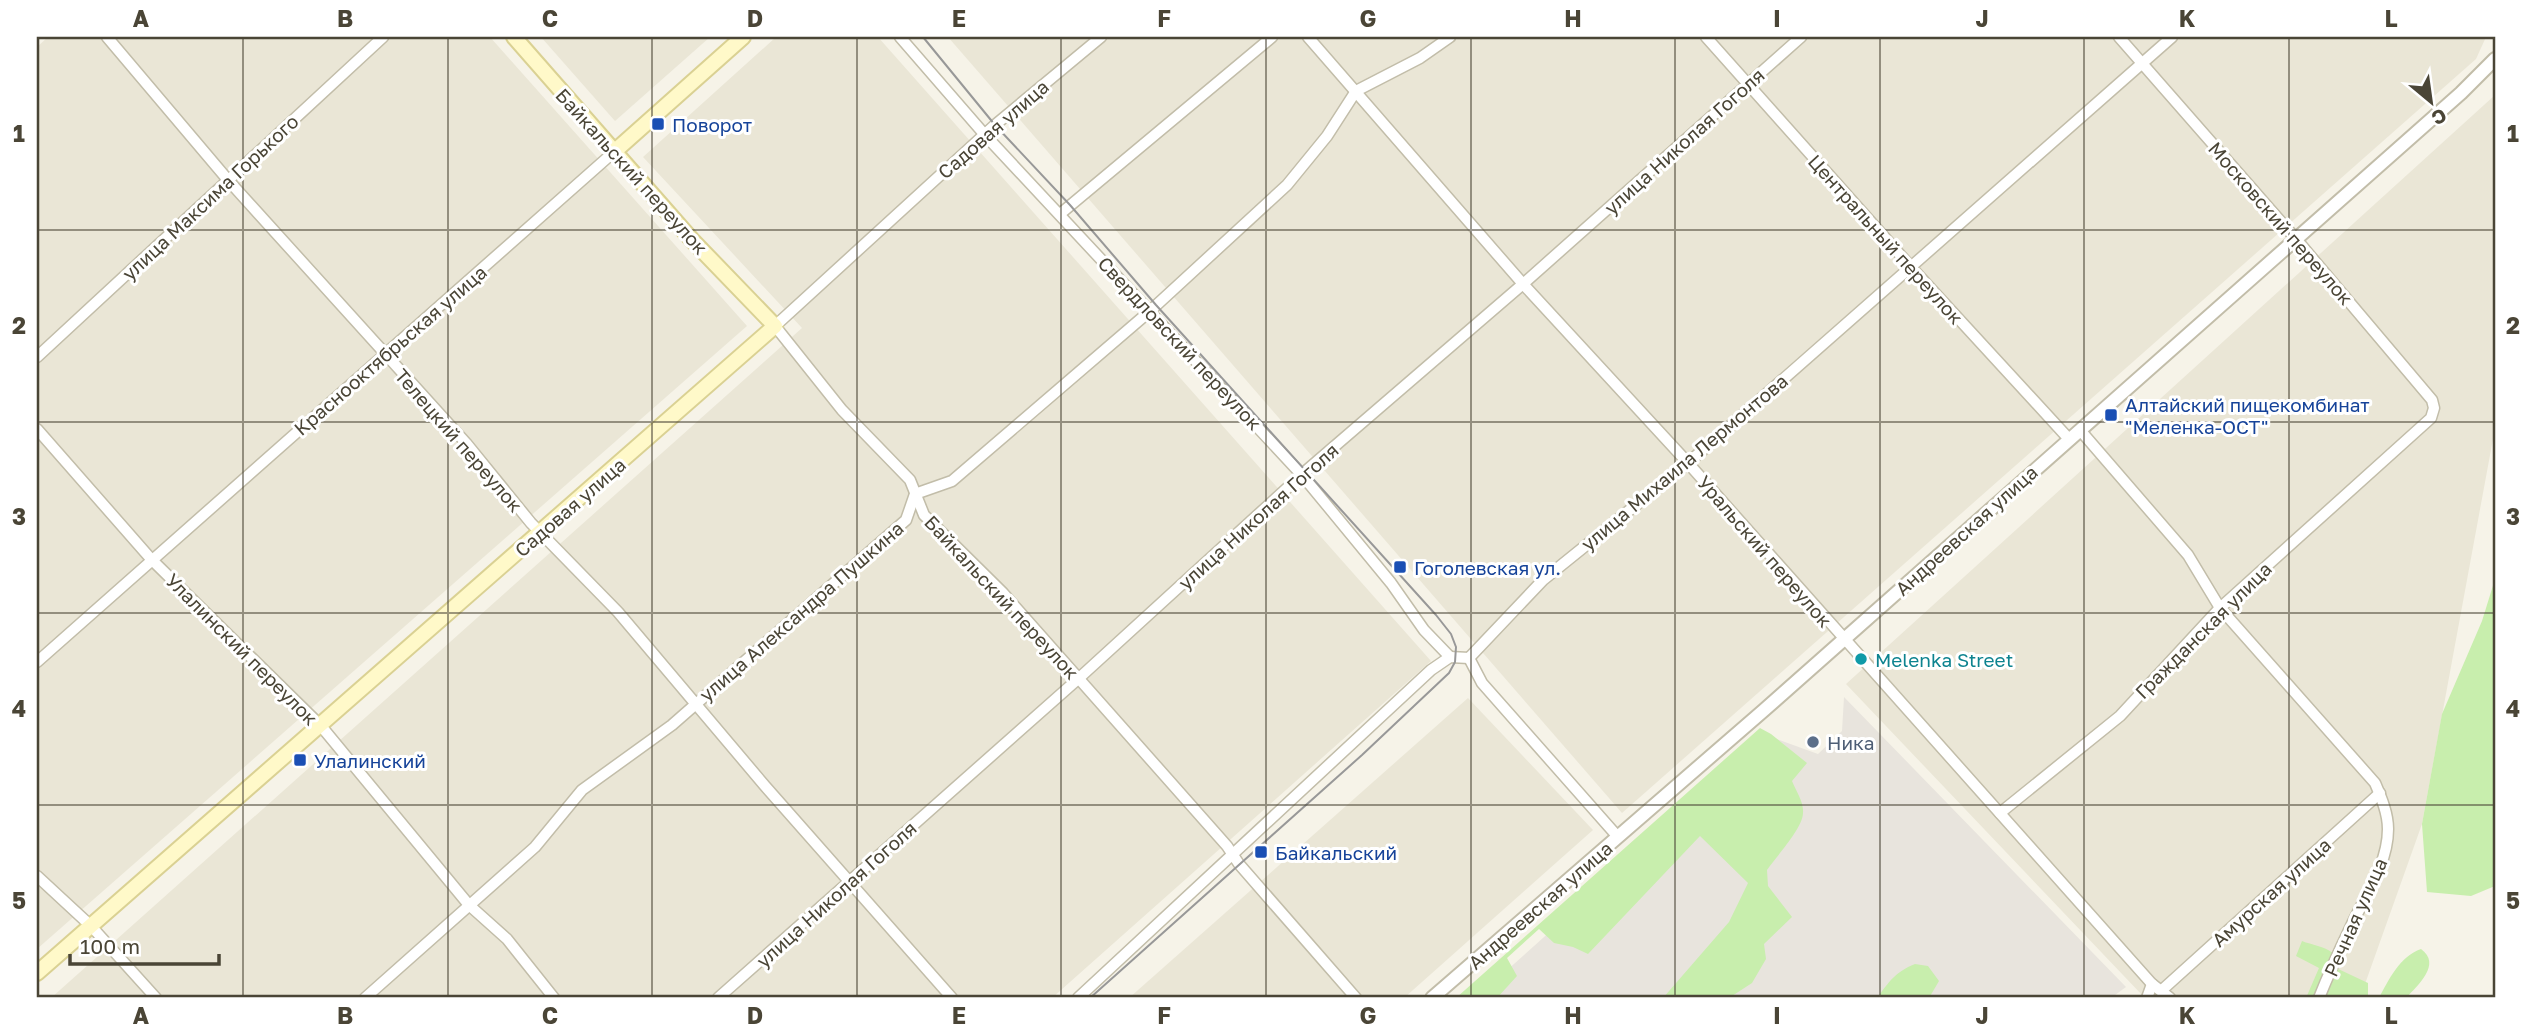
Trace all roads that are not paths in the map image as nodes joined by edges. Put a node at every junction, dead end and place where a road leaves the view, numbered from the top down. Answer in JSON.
{"nodes":[{"id":1,"x":107,"y":37,"type":"edge"},
{"id":2,"x":383,"y":37,"type":"edge"},
{"id":3,"x":514,"y":37,"type":"edge"},
{"id":4,"x":743,"y":37,"type":"edge"},
{"id":5,"x":900,"y":37,"type":"edge"},
{"id":6,"x":1101,"y":37,"type":"edge"},
{"id":7,"x":1272,"y":37,"type":"edge"},
{"id":8,"x":1308,"y":37,"type":"edge"},
{"id":9,"x":1450,"y":37,"type":"edge"},
{"id":10,"x":1706,"y":37,"type":"edge"},
{"id":11,"x":1801,"y":37,"type":"edge"},
{"id":12,"x":2119,"y":37,"type":"edge"},
{"id":13,"x":2172,"y":37,"type":"edge"},
{"id":14,"x":2495,"y":59,"type":"edge"},
{"id":15,"x":2143,"y":64,"type":"junction"},
{"id":16,"x":1747,"y":85,"type":"junction"},
{"id":17,"x":1356,"y":91,"type":"junction"},
{"id":18,"x":985,"y":135,"type":"junction"},
{"id":19,"x":615,"y":151,"type":"junction"},
{"id":20,"x":228,"y":180,"type":"junction"},
{"id":21,"x":1060,"y":214,"type":"junction"},
{"id":22,"x":2296,"y":239,"type":"junction"},
{"id":23,"x":1910,"y":267,"type":"junction"},
{"id":24,"x":1523,"y":284,"type":"junction"},
{"id":25,"x":1150,"y":311,"type":"junction"},
{"id":26,"x":775,"y":326,"type":"junction"},
{"id":27,"x":386,"y":355,"type":"junction"},
{"id":28,"x":37,"y":357,"type":"edge"},
{"id":29,"x":2433,"y":414,"type":"joint"},
{"id":30,"x":37,"y":429,"type":"edge"},
{"id":31,"x":2075,"y":434,"type":"junction"},
{"id":32,"x":1688,"y":463,"type":"junction"},
{"id":33,"x":1302,"y":475,"type":"junction"},
{"id":34,"x":915,"y":494,"type":"junction"},
{"id":35,"x":541,"y":533,"type":"junction"},
{"id":36,"x":151,"y":559,"type":"junction"},
{"id":37,"x":2220,"y":608,"type":"junction"},
{"id":38,"x":1843,"y":639,"type":"junction"},
{"id":39,"x":1450,"y":657,"type":"junction"},
{"id":40,"x":1469,"y":658,"type":"junction"},
{"id":41,"x":37,"y":662,"type":"edge"},
{"id":42,"x":1078,"y":679,"type":"junction"},
{"id":43,"x":696,"y":704,"type":"junction"},
{"id":44,"x":321,"y":726,"type":"junction"},
{"id":45,"x":2380,"y":793,"type":"junction"},
{"id":46,"x":2000,"y":813,"type":"junction"},
{"id":47,"x":1618,"y":837,"type":"junction"},
{"id":48,"x":1232,"y":856,"type":"junction"},
{"id":49,"x":37,"y":876,"type":"edge"},
{"id":50,"x":849,"y":882,"type":"junction"},
{"id":51,"x":470,"y":905,"type":"junction"},
{"id":52,"x":91,"y":926,"type":"junction"},
{"id":53,"x":37,"y":973,"type":"edge"},
{"id":54,"x":2152,"y":984,"type":"junction"},
{"id":55,"x":2166,"y":994,"type":"edge"},
{"id":56,"x":156,"y":998,"type":"edge"},
{"id":57,"x":365,"y":998,"type":"edge"},
{"id":58,"x":554,"y":998,"type":"edge"},
{"id":59,"x":718,"y":998,"type":"edge"},
{"id":60,"x":952,"y":998,"type":"edge"},
{"id":61,"x":1078,"y":998,"type":"edge"},
{"id":62,"x":1356,"y":998,"type":"edge"},
{"id":63,"x":1432,"y":998,"type":"edge"},
{"id":64,"x":2147,"y":998,"type":"edge"},
{"id":65,"x":2319,"y":998,"type":"edge"}],
"edges":[{"from":1,"to":20,"type":"street","name":"Телецкий переулок"},
{"from":2,"to":20,"type":"street","name":"улица Максима Горького"},
{"from":3,"to":19,"type":"main road","name":"Байкальский переулок"},
{"from":4,"to":19,"type":"main road","name":"Краснооктябрьская улица"},
{"from":5,"to":18,"type":"street","name":"Свердловский переулок"},
{"from":6,"to":18,"type":"street","name":"Садовая улица"},
{"from":7,"to":21,"type":"street"},
{"from":8,"to":17,"type":"street","name":"Уральский переулок"},
{"from":9,"to":17,"type":"street"},
{"from":10,"to":16,"type":"street","name":"Центральный переулок"},
{"from":11,"to":16,"type":"street","name":"улица Николая Гоголя"},
{"from":12,"to":15,"type":"street","name":"Московский переулок"},
{"from":13,"to":15,"type":"street","name":"улица Михаила Лермонтова"},
{"from":14,"to":22,"type":"street","name":"Андреевская улица"},
{"from":15,"to":22,"type":"street","name":"Московский переулок"},
{"from":15,"to":23,"type":"street","name":"улица Михаила Лермонтова"},
{"from":16,"to":23,"type":"street","name":"Центральный переулок"},
{"from":16,"to":24,"type":"street","name":"улица Николая Гоголя"},
{"from":17,"to":24,"type":"street","name":"Уральский переулок"},
{"from":17,"to":25,"type":"street"},
{"from":18,"to":21,"type":"street","name":"Свердловский переулок"},
{"from":18,"to":26,"type":"street","name":"Садовая улица"},
{"from":19,"to":26,"type":"main road","name":"Байкальский переулок"},
{"from":19,"to":27,"type":"street","name":"Краснооктябрьская улица"},
{"from":20,"to":27,"type":"street","name":"Телецкий переулок"},
{"from":20,"to":28,"type":"street","name":"улица Максима Горького"},
{"from":21,"to":25,"type":"street","name":"Свердловский переулок"},
{"from":22,"to":29,"type":"street","name":"Московский переулок"},
{"from":22,"to":31,"type":"street","name":"Андреевская улица"},
{"from":23,"to":31,"type":"street","name":"Центральный переулок"},
{"from":23,"to":32,"type":"street","name":"улица Михаила Лермонтова"},
{"from":24,"to":32,"type":"street","name":"Уральский переулок"},
{"from":24,"to":33,"type":"street","name":"улица Николая Гоголя"},
{"from":25,"to":33,"type":"street","name":"Свердловский переулок"},
{"from":25,"to":34,"type":"street"},
{"from":26,"to":34,"type":"street","name":"Байкальский переулок"},
{"from":26,"to":35,"type":"main road","name":"Садовая улица"},
{"from":27,"to":35,"type":"street","name":"Телецкий переулок"},
{"from":27,"to":36,"type":"street","name":"Краснооктябрьская улица"},
{"from":29,"to":37,"type":"street","name":"Гражданская улица"},
{"from":30,"to":36,"type":"street","name":"Улалинский переулок"},
{"from":31,"to":37,"type":"street","name":"Центральный переулок"},
{"from":31,"to":38,"type":"street","name":"Андреевская улица"},
{"from":32,"to":38,"type":"street","name":"Уральский переулок"},
{"from":32,"to":40,"type":"street","name":"улица Михаила Лермонтова"},
{"from":33,"to":39,"type":"street","name":"Свердловский переулок"},
{"from":33,"to":42,"type":"street","name":"улица Николая Гоголя"},
{"from":34,"to":42,"type":"street","name":"Байкальский переулок"},
{"from":34,"to":43,"type":"street","name":"улица Александра Пушкина"},
{"from":35,"to":43,"type":"street","name":"Телецкий переулок"},
{"from":35,"to":44,"type":"main road","name":"Садовая улица"},
{"from":36,"to":41,"type":"street","name":"Краснооктябрьская улица"},
{"from":36,"to":44,"type":"street","name":"Улалинский переулок"},
{"from":37,"to":45,"type":"street","name":"Центральный переулок"},
{"from":37,"to":46,"type":"street","name":"Гражданская улица"},
{"from":38,"to":46,"type":"street","name":"Уральский переулок"},
{"from":38,"to":47,"type":"street","name":"Андреевская улица"},
{"from":39,"to":40,"type":"street"},
{"from":39,"to":48,"type":"street"},
{"from":40,"to":47,"type":"street"},
{"from":42,"to":48,"type":"street","name":"Байкальский переулок"},
{"from":42,"to":50,"type":"street","name":"улица Николая Гоголя"},
{"from":43,"to":50,"type":"street","name":"Телецкий переулок"},
{"from":43,"to":51,"type":"street","name":"улица Александра Пушкина"},
{"from":44,"to":51,"type":"street","name":"Улалинский переулок"},
{"from":44,"to":52,"type":"main road","name":"Садовая улица"},
{"from":45,"to":55,"type":"street","name":"Амурская улица"},
{"from":45,"to":65,"type":"street","name":"Речная улица"},
{"from":46,"to":54,"type":"street","name":"Уральский переулок"},
{"from":47,"to":63,"type":"street","name":"Андреевская улица"},
{"from":48,"to":61,"type":"street"},
{"from":48,"to":62,"type":"street","name":"Байкальский переулок"},
{"from":49,"to":52,"type":"street"},
{"from":50,"to":59,"type":"street","name":"улица Николая Гоголя"},
{"from":50,"to":60,"type":"street","name":"Телецкий переулок"},
{"from":51,"to":57,"type":"street","name":"улица Александра Пушкина"},
{"from":51,"to":58,"type":"street","name":"Улалинский переулок"},
{"from":52,"to":53,"type":"main road","name":"Садовая улица"},
{"from":52,"to":56,"type":"street"},
{"from":54,"to":55,"type":"street","name":"Уральский переулок"},
{"from":54,"to":64,"type":"street"}]}
